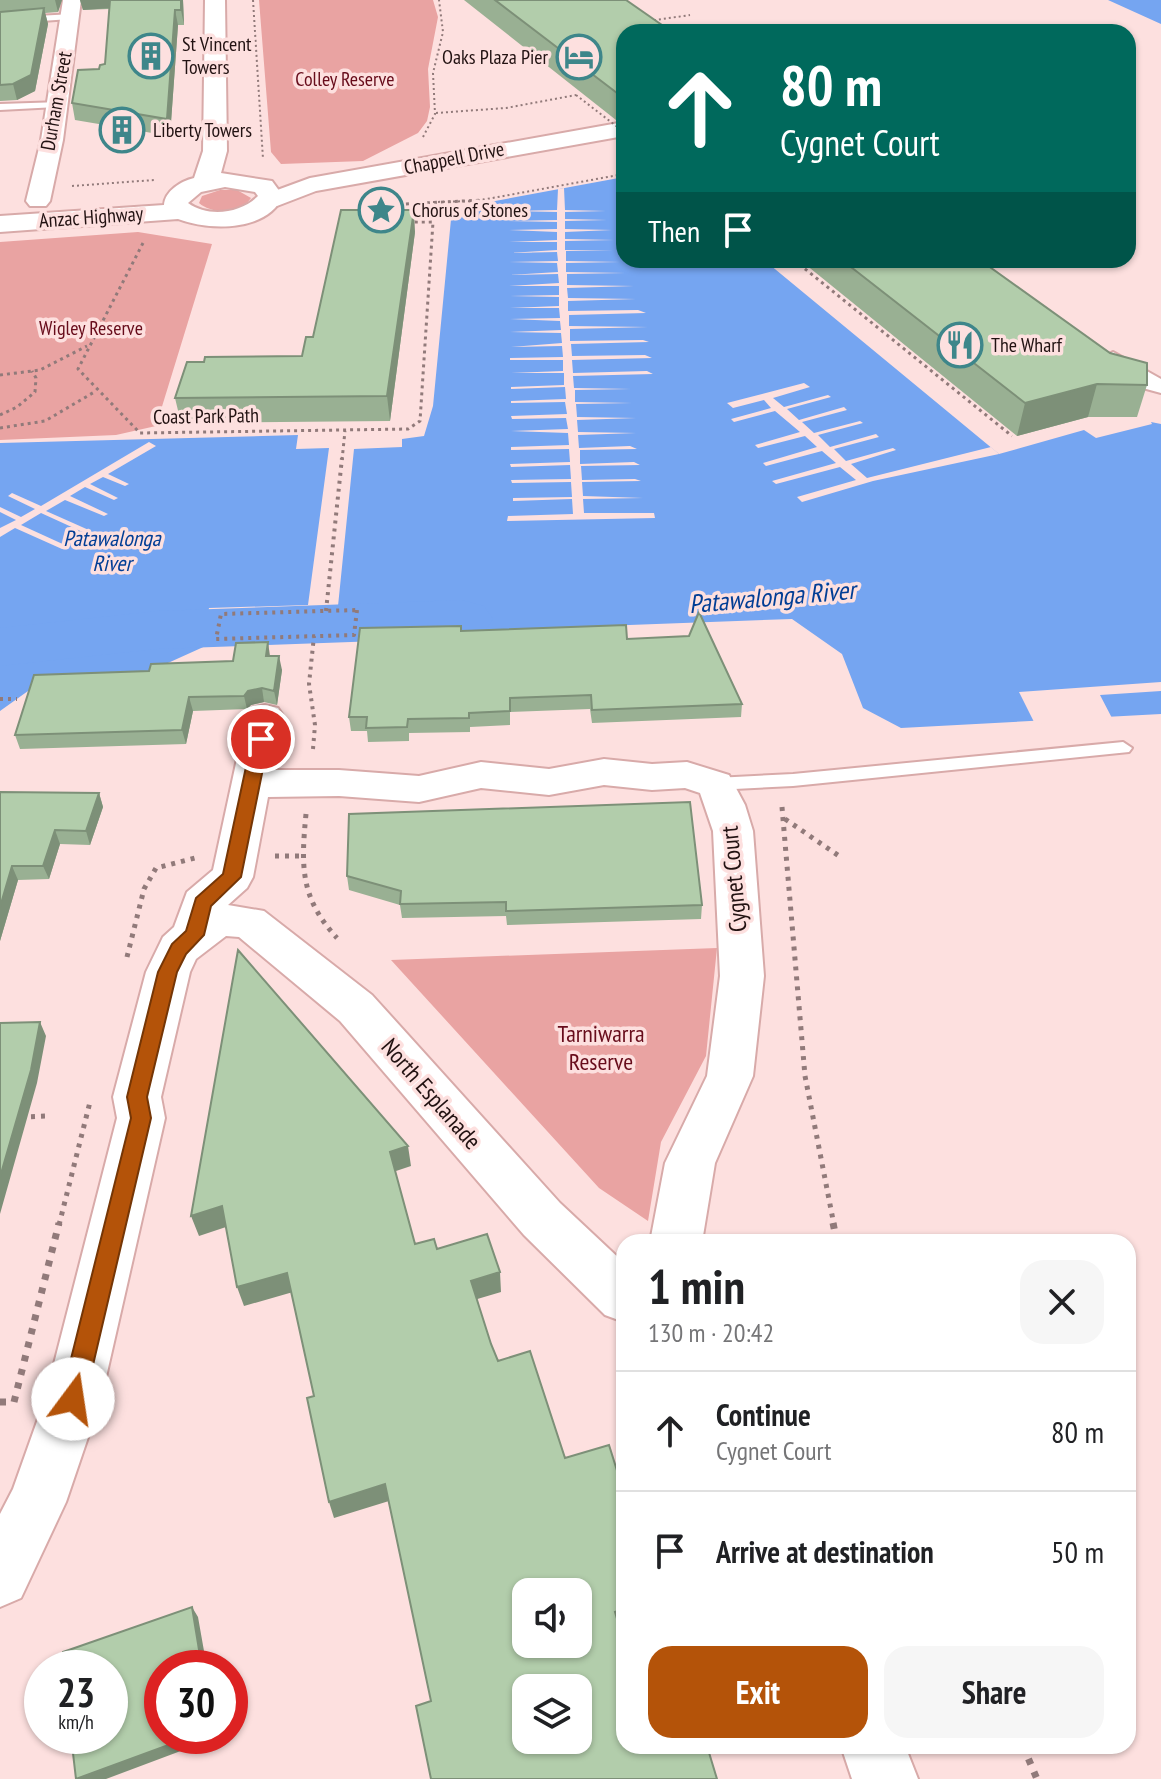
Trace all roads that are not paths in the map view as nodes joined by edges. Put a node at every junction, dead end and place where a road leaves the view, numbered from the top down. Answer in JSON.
{"nodes":[{"id":1,"x":204,"y":0,"type":"edge"},
{"id":2,"x":215,"y":0,"type":"edge"},
{"id":3,"x":71,"y":8,"type":"edge"},
{"id":4,"x":0,"y":21,"type":"edge"},
{"id":5,"x":213,"y":24,"type":"junction"},
{"id":6,"x":57,"y":104,"type":"junction"},
{"id":7,"x":0,"y":107,"type":"edge"},
{"id":8,"x":616,"y":126,"type":"edge"},
{"id":9,"x":616,"y":131,"type":"edge"},
{"id":10,"x":598,"y":132,"type":"junction"},
{"id":11,"x":215,"y":151,"type":"junction"},
{"id":12,"x":258,"y":183,"type":"junction"},
{"id":13,"x":193,"y":192,"type":"junction"},
{"id":14,"x":38,"y":201,"type":"junction"},
{"id":15,"x":0,"y":204,"type":"edge"},
{"id":16,"x":0,"y":224,"type":"edge"},
{"id":17,"x":1097,"y":347,"type":"edge"},
{"id":18,"x":1161,"y":386,"type":"edge"},
{"id":19,"x":265,"y":717,"type":"dead end"},
{"id":20,"x":1123,"y":748,"type":"dead end"},
{"id":21,"x":251,"y":784,"type":"junction"},
{"id":22,"x":715,"y":784,"type":"junction"},
{"id":23,"x":226,"y":895,"type":"junction"},
{"id":24,"x":677,"y":1234,"type":"edge"},
{"id":25,"x":616,"y":1290,"type":"edge"},
{"id":26,"x":0,"y":1577,"type":"edge"},
{"id":27,"x":876,"y":1754,"type":"edge"},
{"id":28,"x":885,"y":1779,"type":"edge"}],
"edges":[{"from":1,"to":5,"type":"street"},
{"from":2,"to":5,"type":"street"},
{"from":3,"to":4,"type":"lane"},
{"from":3,"to":6,"type":"street","name":"Durham Street"},
{"from":5,"to":11,"type":"street"},
{"from":6,"to":7,"type":"lane"},
{"from":6,"to":14,"type":"street","name":"Durham Street"},
{"from":8,"to":10,"type":"street","name":"Chappell Drive"},
{"from":9,"to":10,"type":"street","name":"Chappell Drive"},
{"from":10,"to":12,"type":"street","name":"Chappell Drive"},
{"from":11,"to":12,"type":"street"},
{"from":11,"to":13,"type":"street"},
{"from":12,"to":13,"type":"street"},
{"from":12,"to":13,"type":"street"},
{"from":13,"to":14,"type":"street","name":"Anzac Highway"},
{"from":13,"to":16,"type":"street","name":"Anzac Highway"},
{"from":14,"to":15,"type":"street","name":"Anzac Highway"},
{"from":17,"to":18,"type":"street"},
{"from":19,"to":21,"type":"street"},
{"from":20,"to":22,"type":"lane"},
{"from":21,"to":22,"type":"street"},
{"from":21,"to":23,"type":"street"},
{"from":22,"to":24,"type":"street","name":"Cygnet Court"},
{"from":23,"to":25,"type":"street","name":"North Esplanade"},
{"from":23,"to":26,"type":"street"},
{"from":27,"to":28,"type":"street"}]}
